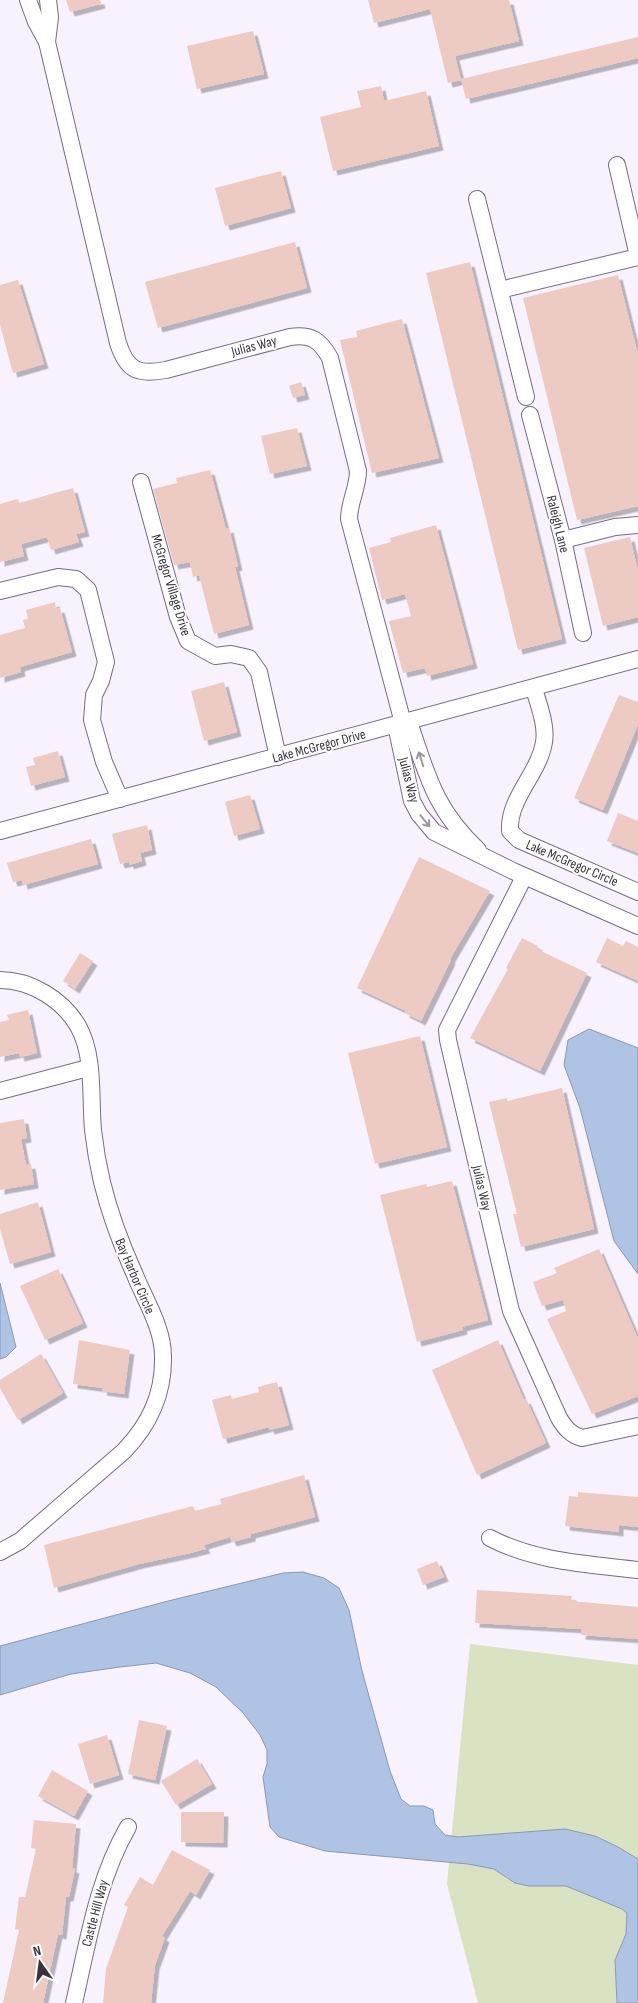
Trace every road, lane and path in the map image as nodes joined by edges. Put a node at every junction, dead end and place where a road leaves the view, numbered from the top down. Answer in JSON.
{"nodes":[{"id":1,"x":28,"y":0,"type":"edge"},
{"id":2,"x":48,"y":0,"type":"edge"},
{"id":3,"x":46,"y":42,"type":"junction"},
{"id":4,"x":617,"y":165,"type":"dead end"},
{"id":5,"x":478,"y":199,"type":"dead end"},
{"id":6,"x":638,"y":257,"type":"edge"},
{"id":7,"x":500,"y":290,"type":"junction"},
{"id":8,"x":526,"y":397,"type":"dead end"},
{"id":9,"x":530,"y":415,"type":"dead end"},
{"id":10,"x":141,"y":482,"type":"dead end"},
{"id":11,"x":638,"y":525,"type":"edge"},
{"id":12,"x":563,"y":540,"type":"junction"},
{"id":13,"x":0,"y":591,"type":"edge"},
{"id":14,"x":583,"y":633,"type":"dead end"},
{"id":15,"x":638,"y":659,"type":"edge"},
{"id":16,"x":534,"y":688,"type":"junction"},
{"id":17,"x":402,"y":723,"type":"junction"},
{"id":18,"x":278,"y":757,"type":"junction"},
{"id":19,"x":120,"y":799,"type":"junction"},
{"id":20,"x":0,"y":831,"type":"edge"},
{"id":21,"x":485,"y":857,"type":"junction"},
{"id":22,"x":524,"y":877,"type":"junction"},
{"id":23,"x":638,"y":892,"type":"edge"},
{"id":24,"x":638,"y":926,"type":"edge"},
{"id":25,"x":0,"y":980,"type":"edge"},
{"id":26,"x":88,"y":1068,"type":"junction"},
{"id":27,"x":0,"y":1090,"type":"edge"},
{"id":28,"x":638,"y":1426,"type":"edge"},
{"id":29,"x":490,"y":1538,"type":"dead end"},
{"id":30,"x":0,"y":1552,"type":"edge"},
{"id":31,"x":638,"y":1570,"type":"edge"},
{"id":32,"x":128,"y":1827,"type":"dead end"},
{"id":33,"x":74,"y":2003,"type":"edge"}],
"edges":[{"from":1,"to":3,"type":"street","name":"Julias Way"},
{"from":2,"to":3,"type":"street","name":"Julias Way"},
{"from":3,"to":17,"type":"street","name":"Julias Way"},
{"from":4,"to":6,"type":"street"},
{"from":5,"to":7,"type":"street"},
{"from":6,"to":7,"type":"street"},
{"from":7,"to":8,"type":"street"},
{"from":9,"to":12,"type":"street","name":"Raleigh Lane"},
{"from":10,"to":18,"type":"street","name":"McGregor Village Drive"},
{"from":11,"to":12,"type":"street"},
{"from":12,"to":14,"type":"street","name":"Raleigh Lane"},
{"from":13,"to":19,"type":"street"},
{"from":15,"to":16,"type":"street","name":"Lake McGregor Drive"},
{"from":16,"to":17,"type":"street","name":"Lake McGregor Drive"},
{"from":16,"to":23,"type":"street","name":"Lake McGregor Circle"},
{"from":17,"to":18,"type":"street","name":"Lake McGregor Drive"},
{"from":21,"to":17,"type":"street","name":"Julias Way","one_way":true},
{"from":17,"to":21,"type":"street","name":"Julias Way","one_way":true},
{"from":18,"to":19,"type":"street","name":"Lake McGregor Drive"},
{"from":19,"to":20,"type":"street","name":"Lake McGregor Drive"},
{"from":21,"to":22,"type":"street","name":"Julias Way"},
{"from":22,"to":24,"type":"street","name":"Julias Way"},
{"from":22,"to":28,"type":"street","name":"Julias Way"},
{"from":25,"to":26,"type":"street","name":"Bay Harbor Circle"},
{"from":26,"to":27,"type":"street"},
{"from":26,"to":30,"type":"street","name":"Bay Harbor Circle"},
{"from":29,"to":31,"type":"street"},
{"from":32,"to":33,"type":"street","name":"Castle Hill Way"}]}
